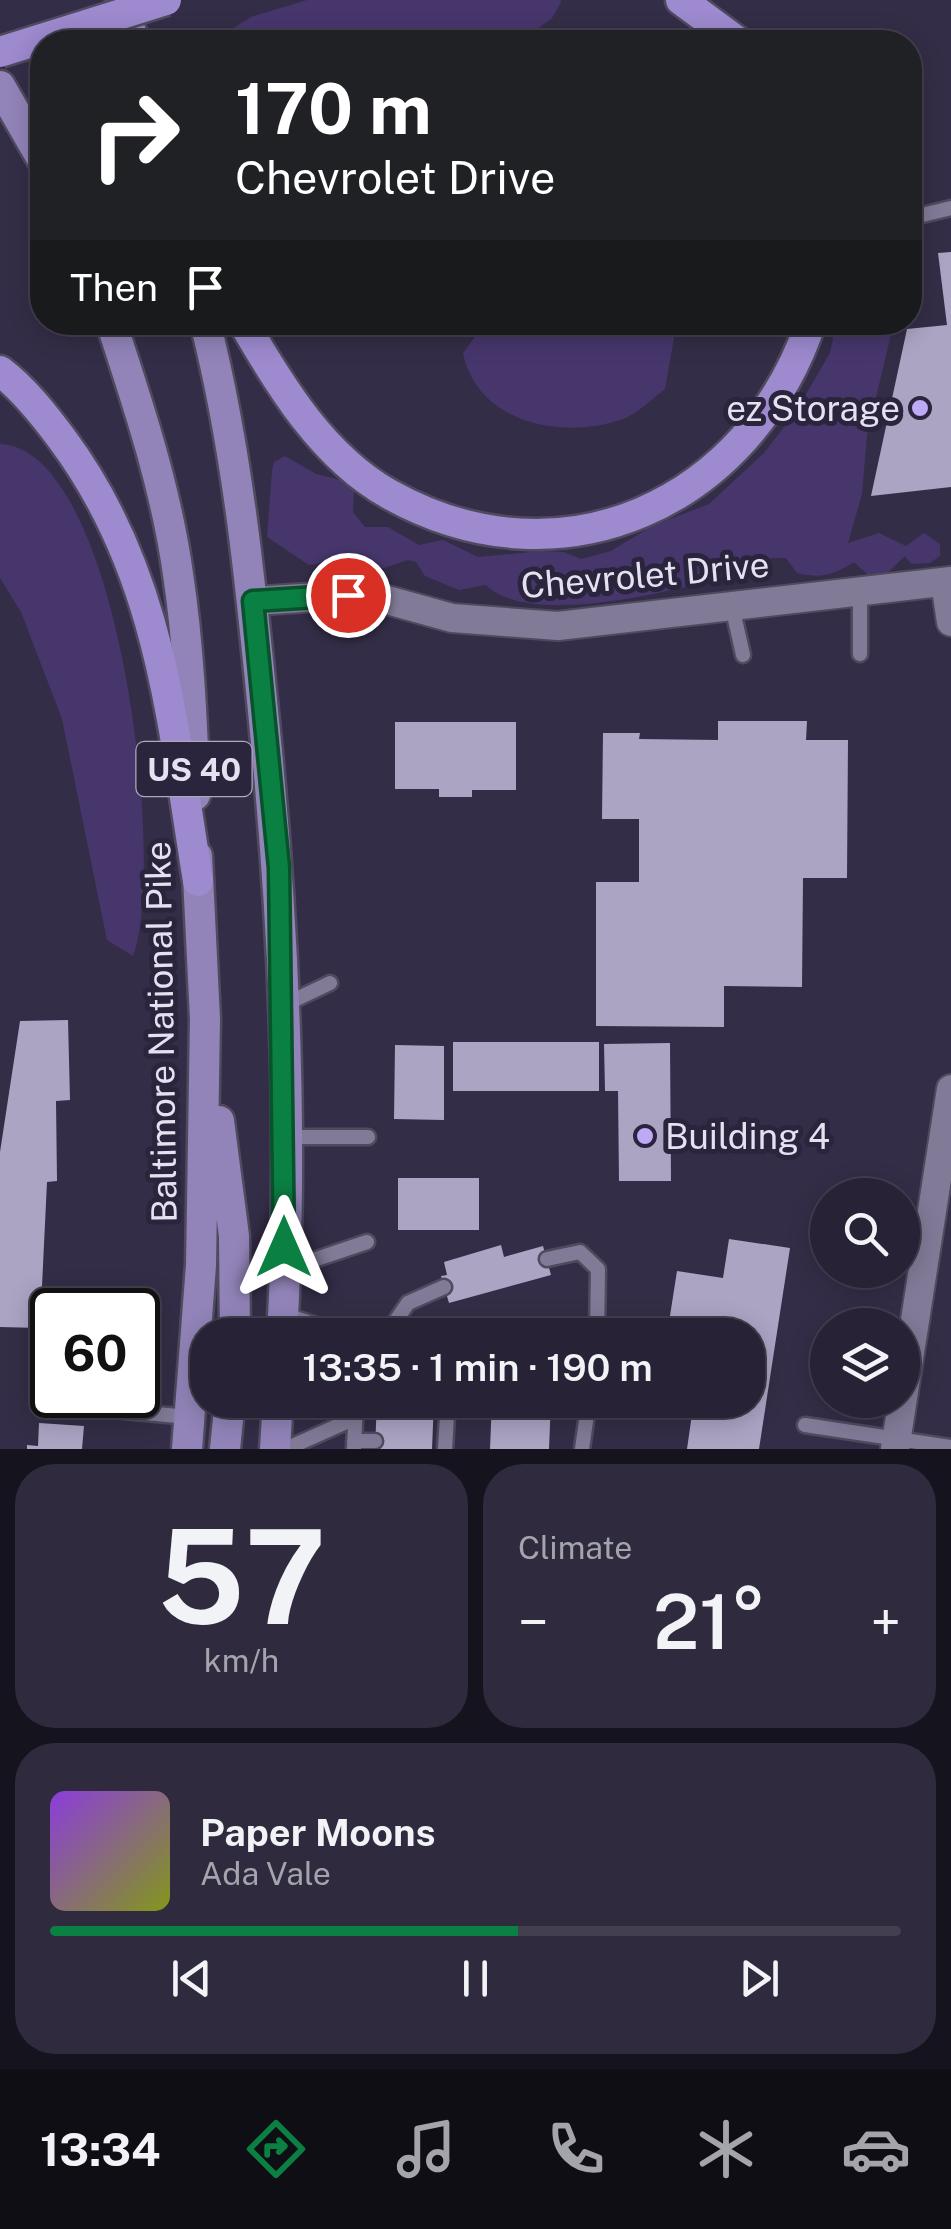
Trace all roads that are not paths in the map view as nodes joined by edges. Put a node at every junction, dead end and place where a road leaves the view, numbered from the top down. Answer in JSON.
{"nodes":[{"id":1,"x":121,"y":0,"type":"edge"},
{"id":2,"x":166,"y":0,"type":"edge"},
{"id":3,"x":682,"y":0,"type":"edge"},
{"id":4,"x":70,"y":30,"type":"edge"},
{"id":5,"x":130,"y":30,"type":"edge"},
{"id":6,"x":722,"y":30,"type":"edge"},
{"id":7,"x":30,"y":43,"type":"edge"},
{"id":8,"x":0,"y":52,"type":"edge"},
{"id":9,"x":0,"y":86,"type":"edge"},
{"id":10,"x":30,"y":138,"type":"edge"},
{"id":11,"x":951,"y":208,"type":"edge"},
{"id":12,"x":922,"y":215,"type":"edge"},
{"id":13,"x":115,"y":335,"type":"edge"},
{"id":14,"x":207,"y":335,"type":"edge"},
{"id":15,"x":252,"y":335,"type":"edge"},
{"id":16,"x":805,"y":335,"type":"edge"},
{"id":17,"x":0,"y":372,"type":"edge"},
{"id":18,"x":948,"y":581,"type":"edge"},
{"id":19,"x":860,"y":592,"type":"junction"},
{"id":20,"x":253,"y":601,"type":"junction"},
{"id":21,"x":732,"y":606,"type":"junction"},
{"id":22,"x":951,"y":622,"type":"edge"},
{"id":23,"x":860,"y":654,"type":"dead end"},
{"id":24,"x":743,"y":656,"type":"dead end"},
{"id":25,"x":198,"y":880,"type":"junction"},
{"id":26,"x":330,"y":983,"type":"dead end"},
{"id":27,"x":284,"y":1006,"type":"junction"},
{"id":28,"x":205,"y":1019,"type":"junction"},
{"id":29,"x":951,"y":1089,"type":"edge"},
{"id":30,"x":284,"y":1138,"type":"junction"},
{"id":31,"x":368,"y":1138,"type":"dead end"},
{"id":32,"x":946,"y":1158,"type":"edge"},
{"id":33,"x":920,"y":1237,"type":"edge"},
{"id":34,"x":367,"y":1242,"type":"dead end"},
{"id":35,"x":546,"y":1259,"type":"dead end"},
{"id":36,"x":284,"y":1270,"type":"junction"},
{"id":37,"x":444,"y":1287,"type":"dead end"},
{"id":38,"x":911,"y":1288,"type":"edge"},
{"id":39,"x":197,"y":1318,"type":"edge"},
{"id":40,"x":235,"y":1318,"type":"edge"},
{"id":41,"x":282,"y":1318,"type":"edge"},
{"id":42,"x":398,"y":1318,"type":"edge"},
{"id":43,"x":597,"y":1318,"type":"edge"},
{"id":44,"x":160,"y":1414,"type":"edge"},
{"id":45,"x":190,"y":1416,"type":"joint"},
{"id":46,"x":228,"y":1418,"type":"edge"},
{"id":47,"x":277,"y":1418,"type":"edge"},
{"id":48,"x":337,"y":1418,"type":"edge"},
{"id":49,"x":355,"y":1418,"type":"edge"},
{"id":50,"x":442,"y":1418,"type":"edge"},
{"id":51,"x":586,"y":1418,"type":"edge"},
{"id":52,"x":805,"y":1426,"type":"dead end"},
{"id":53,"x":376,"y":1441,"type":"dead end"},
{"id":54,"x":896,"y":1444,"type":"edge"},
{"id":55,"x":354,"y":1445,"type":"edge"},
{"id":56,"x":441,"y":1445,"type":"edge"},
{"id":57,"x":951,"y":1447,"type":"edge"},
{"id":58,"x":188,"y":1449,"type":"edge"},
{"id":59,"x":225,"y":1449,"type":"edge"},
{"id":60,"x":275,"y":1449,"type":"edge"},
{"id":61,"x":286,"y":1449,"type":"edge"},
{"id":62,"x":582,"y":1449,"type":"edge"}],
"edges":[{"from":1,"to":5,"type":"main road"},
{"from":2,"to":4,"type":"highway","bridge":true},
{"from":3,"to":6,"type":"highway"},
{"from":7,"to":8,"type":"highway","bridge":true},
{"from":9,"to":10,"type":"main road"},
{"from":11,"to":12,"type":"lane"},
{"from":13,"to":25,"type":"main road","name":"Baltimore National Pike","number":"US 40"},
{"from":14,"to":20,"type":"main road","number":"US 40"},
{"from":15,"to":16,"type":"highway"},
{"from":17,"to":25,"type":"highway"},
{"from":18,"to":19,"type":"street","name":"Chevrolet Drive"},
{"from":18,"to":22,"type":"street","name":"Chevrolet Drive"},
{"from":19,"to":21,"type":"street","name":"Chevrolet Drive"},
{"from":19,"to":23,"type":"lane"},
{"from":20,"to":21,"type":"street","name":"Chevrolet Drive"},
{"from":20,"to":27,"type":"main road","number":"US 40"},
{"from":21,"to":24,"type":"lane"},
{"from":25,"to":28,"type":"main road","name":"Baltimore National Pike","number":"US 40"},
{"from":26,"to":27,"type":"lane"},
{"from":27,"to":30,"type":"main road","number":"US 40"},
{"from":28,"to":39,"type":"main road","name":"Baltimore National Pike","number":"US 40"},
{"from":28,"to":40,"type":"main road"},
{"from":29,"to":32,"type":"street"},
{"from":30,"to":31,"type":"lane"},
{"from":30,"to":36,"type":"main road","number":"US 40"},
{"from":32,"to":33,"type":"street"},
{"from":34,"to":36,"type":"lane"},
{"from":35,"to":43,"type":"lane"},
{"from":36,"to":41,"type":"main road","number":"US 40"},
{"from":37,"to":42,"type":"lane"},
{"from":38,"to":54,"type":"street"},
{"from":44,"to":45,"type":"lane"},
{"from":45,"to":58,"type":"main road","name":"Baltimore National Pike","number":"US 40"},
{"from":46,"to":59,"type":"main road"},
{"from":47,"to":60,"type":"main road"},
{"from":48,"to":61,"type":"lane"},
{"from":49,"to":55,"type":"lane"},
{"from":50,"to":56,"type":"lane"},
{"from":51,"to":62,"type":"lane"},
{"from":52,"to":54,"type":"lane"},
{"from":53,"to":55,"type":"lane"},
{"from":54,"to":57,"type":"lane"}]}
